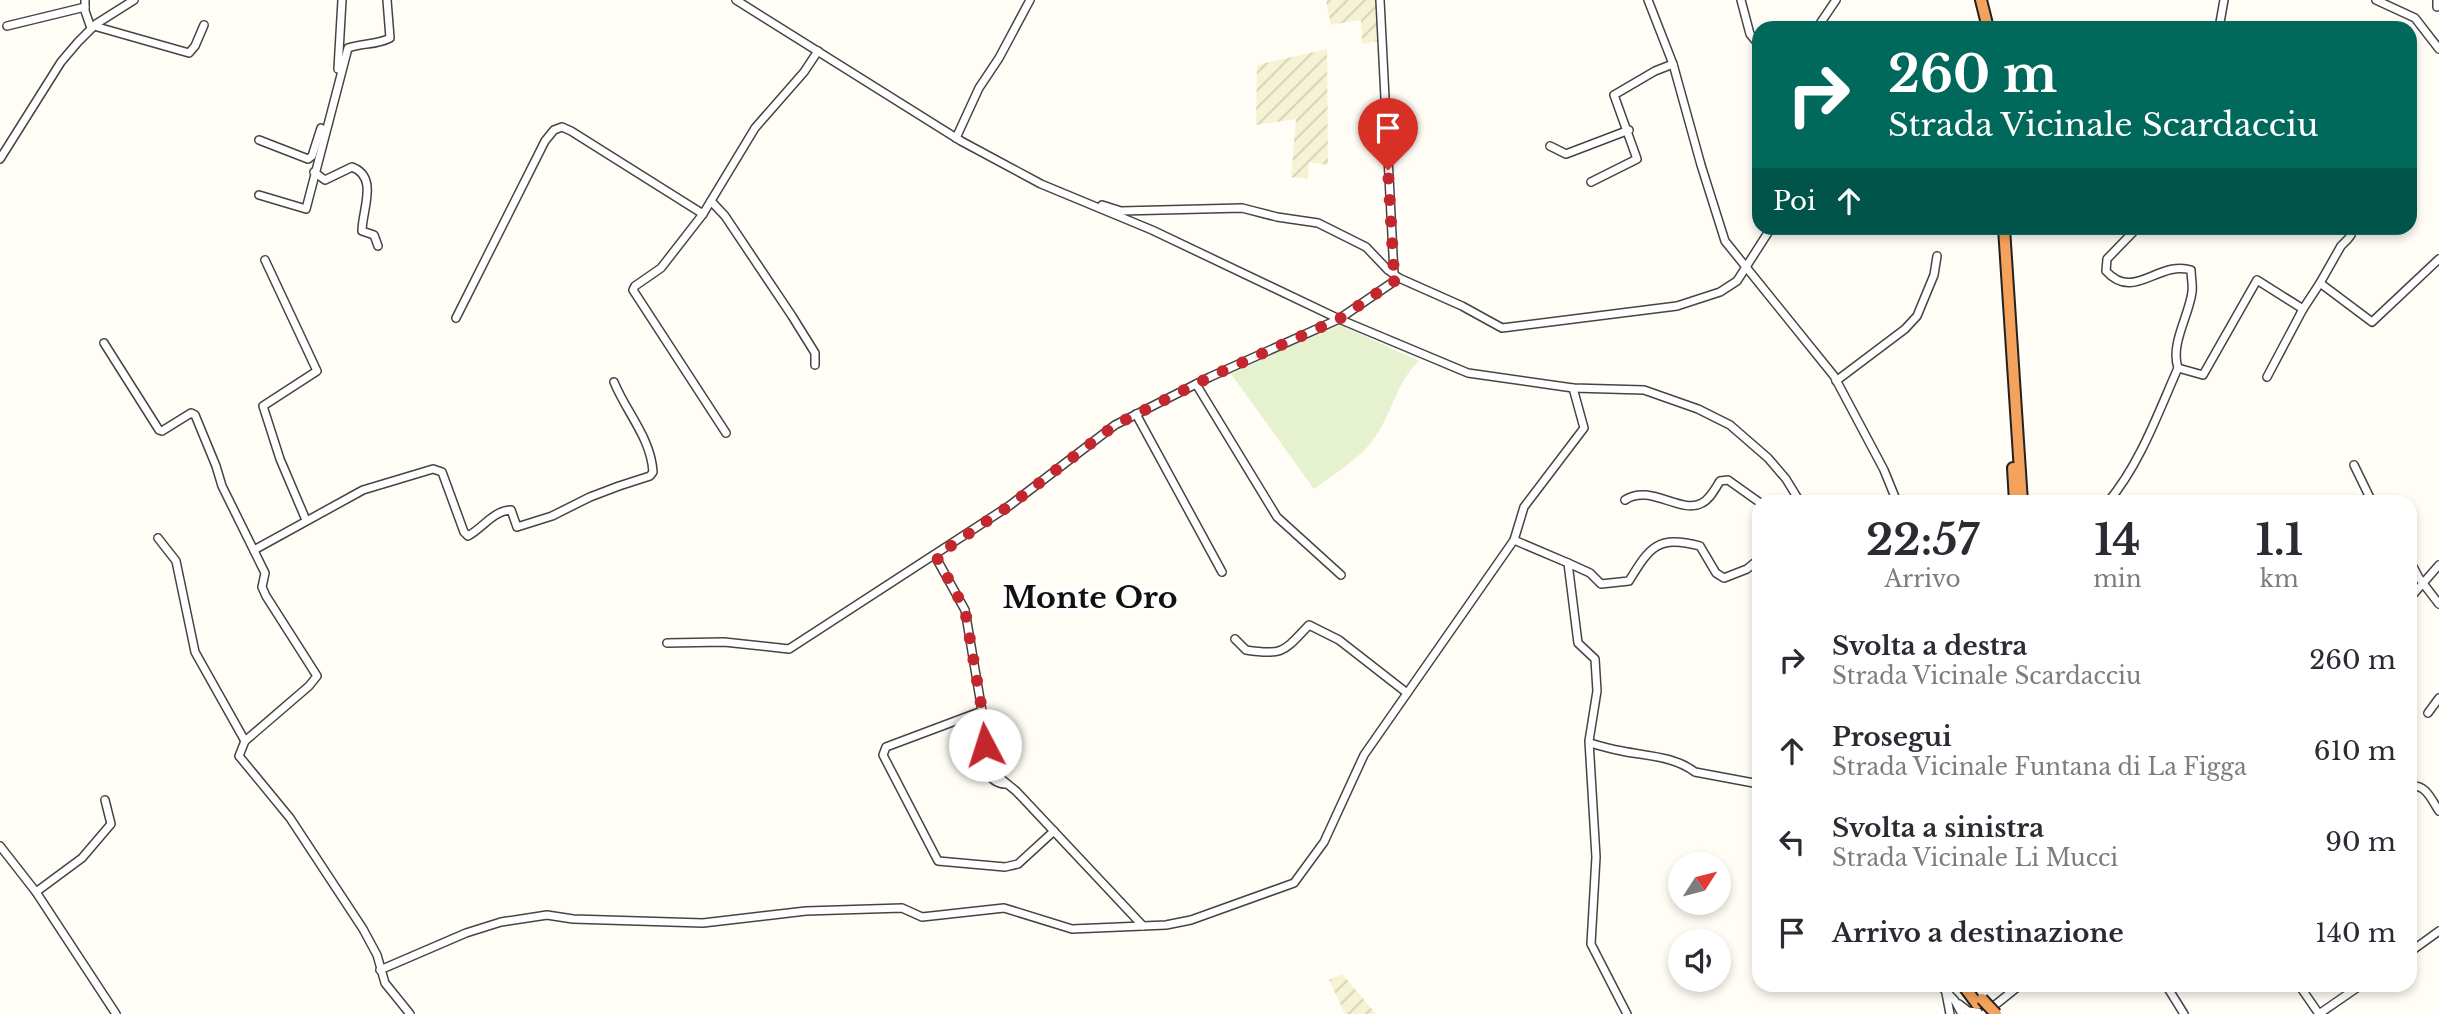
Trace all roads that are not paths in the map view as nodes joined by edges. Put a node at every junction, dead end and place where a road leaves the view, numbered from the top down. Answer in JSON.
{"nodes":[{"id":1,"x":134,"y":0,"type":"edge"},
{"id":2,"x":342,"y":0,"type":"edge"},
{"id":3,"x":387,"y":0,"type":"edge"},
{"id":4,"x":736,"y":0,"type":"edge"},
{"id":5,"x":1030,"y":0,"type":"edge"},
{"id":6,"x":1380,"y":0,"type":"edge"},
{"id":7,"x":1648,"y":0,"type":"edge"},
{"id":8,"x":1741,"y":0,"type":"edge"},
{"id":9,"x":1836,"y":0,"type":"edge"},
{"id":10,"x":1975,"y":0,"type":"edge"},
{"id":11,"x":1981,"y":0,"type":"edge"},
{"id":12,"x":2224,"y":0,"type":"edge"},
{"id":13,"x":2376,"y":0,"type":"edge"},
{"id":14,"x":85,"y":3,"type":"edge"},
{"id":15,"x":1822,"y":21,"type":"edge"},
{"id":16,"x":1980,"y":21,"type":"edge"},
{"id":17,"x":1986,"y":21,"type":"edge"},
{"id":18,"x":2220,"y":21,"type":"edge"},
{"id":19,"x":7,"y":26,"type":"dead end"},
{"id":20,"x":204,"y":26,"type":"dead end"},
{"id":21,"x":93,"y":27,"type":"junction"},
{"id":22,"x":1752,"y":37,"type":"edge"},
{"id":23,"x":2439,"y":49,"type":"edge"},
{"id":24,"x":818,"y":51,"type":"junction"},
{"id":25,"x":1672,"y":64,"type":"junction"},
{"id":26,"x":1629,"y":130,"type":"junction"},
{"id":27,"x":956,"y":138,"type":"junction"},
{"id":28,"x":259,"y":140,"type":"dead end"},
{"id":29,"x":1550,"y":146,"type":"dead end"},
{"id":30,"x":0,"y":159,"type":"edge"},
{"id":31,"x":314,"y":172,"type":"junction"},
{"id":32,"x":1591,"y":182,"type":"dead end"},
{"id":33,"x":259,"y":195,"type":"dead end"},
{"id":34,"x":1070,"y":196,"type":"junction"},
{"id":35,"x":711,"y":201,"type":"junction"},
{"id":36,"x":703,"y":215,"type":"junction"},
{"id":37,"x":1766,"y":235,"type":"edge"},
{"id":38,"x":1997,"y":235,"type":"edge"},
{"id":39,"x":2004,"y":235,"type":"edge"},
{"id":40,"x":2130,"y":235,"type":"edge"},
{"id":41,"x":2350,"y":235,"type":"edge"},
{"id":42,"x":378,"y":246,"type":"dead end"},
{"id":43,"x":1937,"y":256,"type":"dead end"},
{"id":44,"x":2439,"y":259,"type":"edge"},
{"id":45,"x":265,"y":260,"type":"dead end"},
{"id":46,"x":1746,"y":266,"type":"junction"},
{"id":47,"x":1397,"y":276,"type":"junction"},
{"id":48,"x":2320,"y":283,"type":"junction"},
{"id":49,"x":2304,"y":309,"type":"junction"},
{"id":50,"x":456,"y":318,"type":"dead end"},
{"id":51,"x":1339,"y":319,"type":"junction"},
{"id":52,"x":104,"y":343,"type":"dead end"},
{"id":53,"x":815,"y":365,"type":"dead end"},
{"id":54,"x":2178,"y":368,"type":"junction"},
{"id":55,"x":2267,"y":377,"type":"dead end"},
{"id":56,"x":1836,"y":381,"type":"junction"},
{"id":57,"x":614,"y":382,"type":"dead end"},
{"id":58,"x":1196,"y":384,"type":"junction"},
{"id":59,"x":1573,"y":388,"type":"junction"},
{"id":60,"x":1136,"y":414,"type":"junction"},
{"id":61,"x":726,"y":433,"type":"dead end"},
{"id":62,"x":2354,"y":465,"type":"dead end"},
{"id":63,"x":1796,"y":495,"type":"edge"},
{"id":64,"x":1893,"y":495,"type":"edge"},
{"id":65,"x":2015,"y":495,"type":"edge"},
{"id":66,"x":2022,"y":495,"type":"edge"},
{"id":67,"x":2113,"y":495,"type":"edge"},
{"id":68,"x":2369,"y":495,"type":"edge"},
{"id":69,"x":1752,"y":497,"type":"edge"},
{"id":70,"x":1625,"y":500,"type":"dead end"},
{"id":71,"x":306,"y":520,"type":"junction"},
{"id":72,"x":158,"y":538,"type":"dead end"},
{"id":73,"x":1514,"y":540,"type":"junction"},
{"id":74,"x":254,"y":550,"type":"junction"},
{"id":75,"x":934,"y":557,"type":"junction"},
{"id":76,"x":1568,"y":563,"type":"junction"},
{"id":77,"x":1752,"y":564,"type":"edge"},
{"id":78,"x":2439,"y":565,"type":"edge"},
{"id":79,"x":1222,"y":572,"type":"dead end"},
{"id":80,"x":2417,"y":574,"type":"edge"},
{"id":81,"x":1341,"y":575,"type":"dead end"},
{"id":82,"x":2423,"y":580,"type":"junction"},
{"id":83,"x":2417,"y":588,"type":"edge"},
{"id":84,"x":2439,"y":604,"type":"edge"},
{"id":85,"x":1235,"y":639,"type":"dead end"},
{"id":86,"x":667,"y":643,"type":"dead end"},
{"id":87,"x":1407,"y":693,"type":"junction"},
{"id":88,"x":2439,"y":698,"type":"edge"},
{"id":89,"x":981,"y":711,"type":"junction"},
{"id":90,"x":2428,"y":713,"type":"dead end"},
{"id":91,"x":244,"y":741,"type":"junction"},
{"id":92,"x":1590,"y":743,"type":"junction"},
{"id":93,"x":1752,"y":783,"type":"edge"},
{"id":94,"x":2417,"y":787,"type":"edge"},
{"id":95,"x":104,"y":800,"type":"dead end"},
{"id":96,"x":2439,"y":811,"type":"edge"},
{"id":97,"x":1054,"y":831,"type":"junction"},
{"id":98,"x":0,"y":846,"type":"edge"},
{"id":99,"x":36,"y":892,"type":"junction"},
{"id":100,"x":1143,"y":926,"type":"junction"},
{"id":101,"x":2439,"y":931,"type":"edge"},
{"id":102,"x":2417,"y":946,"type":"edge"},
{"id":103,"x":380,"y":970,"type":"junction"},
{"id":104,"x":1944,"y":992,"type":"edge"},
{"id":105,"x":1946,"y":992,"type":"edge"},
{"id":106,"x":1969,"y":992,"type":"edge"},
{"id":107,"x":1974,"y":992,"type":"edge"},
{"id":108,"x":2010,"y":992,"type":"edge"},
{"id":109,"x":2170,"y":992,"type":"edge"},
{"id":110,"x":2304,"y":992,"type":"edge"},
{"id":111,"x":2351,"y":992,"type":"edge"},
{"id":112,"x":1955,"y":1001,"type":"junction"},
{"id":113,"x":1983,"y":1010,"type":"edge"},
{"id":114,"x":116,"y":1014,"type":"edge"},
{"id":115,"x":410,"y":1014,"type":"edge"},
{"id":116,"x":1627,"y":1014,"type":"edge"},
{"id":117,"x":1950,"y":1014,"type":"edge"},
{"id":118,"x":1962,"y":1014,"type":"edge"},
{"id":119,"x":2184,"y":1014,"type":"edge"},
{"id":120,"x":2319,"y":1014,"type":"edge"}],
"edges":[{"from":1,"to":21,"type":"street"},
{"from":2,"to":28,"type":"street"},
{"from":3,"to":31,"type":"street"},
{"from":4,"to":24,"type":"street"},
{"from":5,"to":27,"type":"street"},
{"from":6,"to":47,"type":"street"},
{"from":7,"to":25,"type":"street"},
{"from":8,"to":22,"type":"street"},
{"from":9,"to":15,"type":"street"},
{"from":10,"to":16,"type":"highway"},
{"from":11,"to":17,"type":"highway"},
{"from":12,"to":18,"type":"street"},
{"from":13,"to":23,"type":"street"},
{"from":14,"to":19,"type":"street"},
{"from":14,"to":21,"type":"street"},
{"from":20,"to":21,"type":"street"},
{"from":21,"to":30,"type":"street"},
{"from":24,"to":27,"type":"street"},
{"from":24,"to":35,"type":"street"},
{"from":25,"to":26,"type":"street"},
{"from":25,"to":46,"type":"street"},
{"from":26,"to":29,"type":"street"},
{"from":26,"to":32,"type":"street"},
{"from":27,"to":34,"type":"street"},
{"from":31,"to":33,"type":"street"},
{"from":31,"to":42,"type":"street"},
{"from":34,"to":47,"type":"street"},
{"from":34,"to":51,"type":"street"},
{"from":35,"to":36,"type":"street"},
{"from":35,"to":53,"type":"street"},
{"from":36,"to":50,"type":"street"},
{"from":36,"to":61,"type":"street"},
{"from":37,"to":46,"type":"street"},
{"from":38,"to":65,"type":"highway"},
{"from":39,"to":66,"type":"highway"},
{"from":40,"to":54,"type":"street"},
{"from":41,"to":48,"type":"street"},
{"from":43,"to":56,"type":"street"},
{"from":44,"to":48,"type":"street"},
{"from":45,"to":71,"type":"street"},
{"from":46,"to":47,"type":"street"},
{"from":46,"to":56,"type":"street"},
{"from":47,"to":51,"type":"street"},
{"from":48,"to":49,"type":"street"},
{"from":49,"to":54,"type":"street"},
{"from":49,"to":55,"type":"street"},
{"from":51,"to":58,"type":"street"},
{"from":51,"to":59,"type":"street"},
{"from":52,"to":74,"type":"street"},
{"from":54,"to":67,"type":"street"},
{"from":56,"to":64,"type":"street"},
{"from":57,"to":71,"type":"street"},
{"from":58,"to":60,"type":"street"},
{"from":58,"to":81,"type":"street"},
{"from":59,"to":63,"type":"street"},
{"from":59,"to":73,"type":"street"},
{"from":60,"to":75,"type":"street"},
{"from":60,"to":79,"type":"street"},
{"from":62,"to":68,"type":"street"},
{"from":69,"to":70,"type":"street"},
{"from":71,"to":74,"type":"street"},
{"from":72,"to":91,"type":"street"},
{"from":73,"to":76,"type":"street"},
{"from":73,"to":87,"type":"street"},
{"from":74,"to":91,"type":"street"},
{"from":75,"to":86,"type":"street"},
{"from":75,"to":89,"type":"street"},
{"from":76,"to":77,"type":"street"},
{"from":76,"to":92,"type":"street"},
{"from":78,"to":82,"type":"street"},
{"from":80,"to":82,"type":"street"},
{"from":82,"to":83,"type":"street"},
{"from":82,"to":84,"type":"street"},
{"from":85,"to":87,"type":"street"},
{"from":87,"to":100,"type":"street"},
{"from":88,"to":90,"type":"street"},
{"from":89,"to":97,"type":"street"},
{"from":89,"to":97,"type":"street"},
{"from":91,"to":103,"type":"street"},
{"from":92,"to":93,"type":"street"},
{"from":92,"to":116,"type":"street"},
{"from":94,"to":96,"type":"street"},
{"from":95,"to":99,"type":"street"},
{"from":97,"to":100,"type":"street"},
{"from":98,"to":99,"type":"street"},
{"from":99,"to":114,"type":"street"},
{"from":100,"to":103,"type":"street"},
{"from":101,"to":102,"type":"street"},
{"from":103,"to":115,"type":"street"},
{"from":104,"to":117,"type":"street"},
{"from":105,"to":112,"type":"street"},
{"from":106,"to":113,"type":"highway"},
{"from":107,"to":113,"type":"highway"},
{"from":108,"to":113,"type":"street"},
{"from":109,"to":119,"type":"street"},
{"from":110,"to":120,"type":"street"},
{"from":111,"to":120,"type":"street"},
{"from":112,"to":113,"type":"street"},
{"from":112,"to":118,"type":"street"}]}
